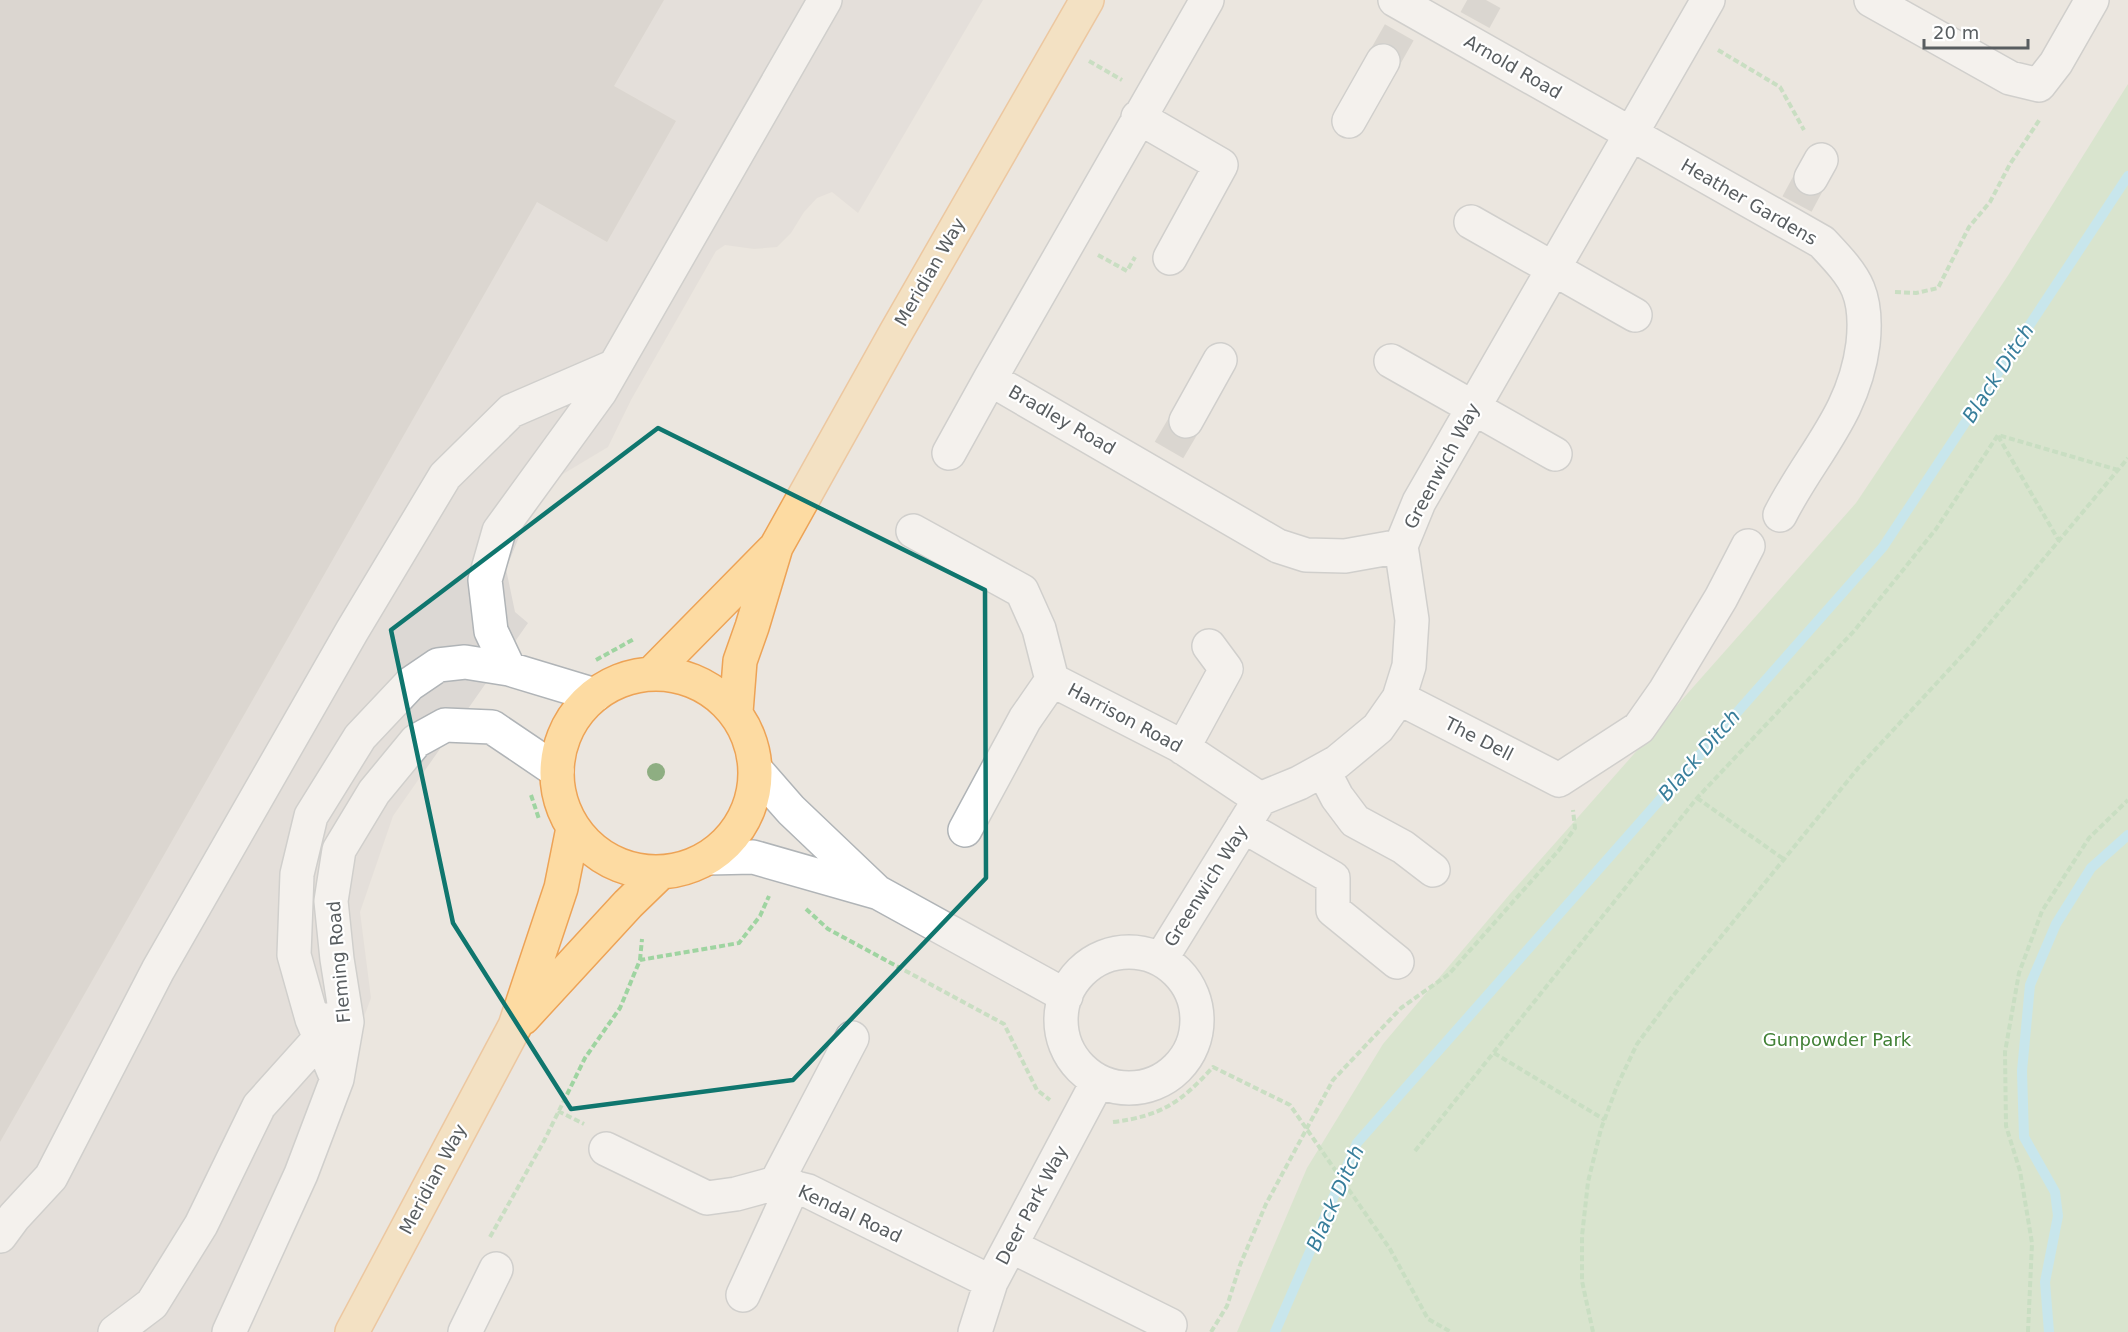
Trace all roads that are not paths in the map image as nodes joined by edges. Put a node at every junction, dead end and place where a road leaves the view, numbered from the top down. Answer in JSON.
{"nodes":[{"id":1,"x":825,"y":0,"type":"edge"},
{"id":2,"x":1088,"y":0,"type":"edge"},
{"id":3,"x":1207,"y":0,"type":"edge"},
{"id":4,"x":1708,"y":0,"type":"edge"},
{"id":5,"x":1871,"y":0,"type":"edge"},
{"id":6,"x":2092,"y":0,"type":"edge"},
{"id":7,"x":1403,"y":14,"type":"edge"},
{"id":8,"x":1383,"y":61,"type":"tunnel mouth"},
{"id":9,"x":1144,"y":107,"type":"junction"},
{"id":10,"x":1349,"y":121,"type":"dead end"},
{"id":11,"x":1631,"y":134,"type":"junction"},
{"id":12,"x":1471,"y":222,"type":"dead end"},
{"id":13,"x":1170,"y":258,"type":"road end"},
{"id":14,"x":1554,"y":268,"type":"junction"},
{"id":15,"x":1635,"y":315,"type":"dead end"},
{"id":16,"x":1220,"y":360,"type":"dead end"},
{"id":17,"x":1391,"y":362,"type":"dead end"},
{"id":18,"x":615,"y":366,"type":"junction"},
{"id":19,"x":990,"y":379,"type":"junction"},
{"id":20,"x":1473,"y":407,"type":"junction"},
{"id":21,"x":1186,"y":421,"type":"tunnel mouth"},
{"id":22,"x":949,"y":453,"type":"dead end"},
{"id":23,"x":1555,"y":454,"type":"dead end"},
{"id":24,"x":1779,"y":515,"type":"dead end"},
{"id":25,"x":913,"y":531,"type":"dead end"},
{"id":26,"x":1401,"y":546,"type":"junction"},
{"id":27,"x":1748,"y":546,"type":"dead end"},
{"id":28,"x":776,"y":547,"type":"junction"},
{"id":29,"x":1209,"y":646,"type":"dead end"},
{"id":30,"x":508,"y":669,"type":"junction"},
{"id":31,"x":652,"y":673,"type":"junction"},
{"id":32,"x":1052,"y":680,"type":"junction"},
{"id":33,"x":595,"y":695,"type":"junction"},
{"id":34,"x":1399,"y":698,"type":"junction"},
{"id":35,"x":736,"y":712,"type":"junction"},
{"id":36,"x":1183,"y":748,"type":"junction"},
{"id":37,"x":756,"y":770,"type":"junction"},
{"id":38,"x":1323,"y":770,"type":"junction"},
{"id":39,"x":557,"y":771,"type":"junction"},
{"id":40,"x":1252,"y":813,"type":"junction"},
{"id":41,"x":573,"y":828,"type":"junction"},
{"id":42,"x":965,"y":830,"type":"dead end"},
{"id":43,"x":708,"y":858,"type":"junction"},
{"id":44,"x":1434,"y":870,"type":"dead end"},
{"id":45,"x":661,"y":872,"type":"junction"},
{"id":46,"x":879,"y":893,"type":"junction"},
{"id":47,"x":1161,"y":959,"type":"junction"},
{"id":48,"x":1397,"y":962,"type":"dead end"},
{"id":49,"x":340,"y":979,"type":"junction"},
{"id":50,"x":1066,"y":996,"type":"junction"},
{"id":51,"x":515,"y":1026,"type":"junction"},
{"id":52,"x":320,"y":1038,"type":"junction"},
{"id":53,"x":852,"y":1038,"type":"dead end"},
{"id":54,"x":337,"y":1079,"type":"junction"},
{"id":55,"x":1098,"y":1081,"type":"junction"},
{"id":56,"x":606,"y":1149,"type":"dead end"},
{"id":57,"x":785,"y":1185,"type":"junction"},
{"id":58,"x":0,"y":1236,"type":"edge"},
{"id":59,"x":1011,"y":1246,"type":"junction"},
{"id":60,"x":491,"y":1256,"type":"road end"},
{"id":61,"x":991,"y":1282,"type":"junction"},
{"id":62,"x":743,"y":1295,"type":"dead end"},
{"id":63,"x":1170,"y":1325,"type":"dead end"},
{"id":64,"x":475,"y":1329,"type":"edge"},
{"id":65,"x":115,"y":1332,"type":"edge"},
{"id":66,"x":230,"y":1332,"type":"edge"},
{"id":67,"x":352,"y":1332,"type":"edge"},
{"id":68,"x":975,"y":1332,"type":"edge"}],
"edges":[{"from":1,"to":18,"type":"street"},
{"from":2,"to":28,"type":"main road","name":"Meridian Way"},
{"from":3,"to":9,"type":"street","name":"Bradley Road"},
{"from":4,"to":11,"type":"street","name":"Greenwich Way"},
{"from":5,"to":6,"type":"street"},
{"from":7,"to":11,"type":"street","name":"Arnold Road"},
{"from":8,"to":10,"type":"street"},
{"from":9,"to":13,"type":"street"},
{"from":9,"to":19,"type":"street","name":"Bradley Road"},
{"from":11,"to":14,"type":"street","name":"Greenwich Way"},
{"from":11,"to":24,"type":"street","name":"Heather Gardens"},
{"from":12,"to":14,"type":"street"},
{"from":14,"to":15,"type":"street"},
{"from":14,"to":20,"type":"street","name":"Greenwich Way"},
{"from":16,"to":21,"type":"street"},
{"from":17,"to":20,"type":"street"},
{"from":18,"to":30,"type":"street"},
{"from":18,"to":58,"type":"street"},
{"from":19,"to":22,"type":"street"},
{"from":19,"to":26,"type":"street","name":"Bradley Road"},
{"from":20,"to":23,"type":"street"},
{"from":20,"to":26,"type":"street","name":"Greenwich Way"},
{"from":25,"to":32,"type":"street","name":"Harrison Road"},
{"from":26,"to":34,"type":"street","name":"Greenwich Way"},
{"from":27,"to":34,"type":"street","name":"The Dell"},
{"from":28,"to":31,"type":"main road"},
{"from":28,"to":35,"type":"main road"},
{"from":29,"to":36,"type":"street"},
{"from":30,"to":33,"type":"street","name":"Fleming Road"},
{"from":30,"to":52,"type":"street","name":"Fleming Road"},
{"from":31,"to":33,"type":"main road"},
{"from":31,"to":35,"type":"main road"},
{"from":32,"to":36,"type":"street","name":"Harrison Road"},
{"from":32,"to":42,"type":"street"},
{"from":33,"to":39,"type":"main road"},
{"from":34,"to":38,"type":"street","name":"Greenwich Way"},
{"from":35,"to":37,"type":"main road"},
{"from":36,"to":40,"type":"street","name":"Harrison Road"},
{"from":37,"to":43,"type":"main road"},
{"from":37,"to":46,"type":"street"},
{"from":38,"to":40,"type":"street","name":"Greenwich Way"},
{"from":38,"to":44,"type":"street"},
{"from":39,"to":41,"type":"main road"},
{"from":39,"to":49,"type":"street","name":"Fleming Road"},
{"from":40,"to":47,"type":"street","name":"Greenwich Way"},
{"from":40,"to":48,"type":"street","name":"Harrison Road"},
{"from":41,"to":45,"type":"main road"},
{"from":41,"to":51,"type":"main road","name":"Meridian Way"},
{"from":43,"to":45,"type":"main road"},
{"from":43,"to":46,"type":"street"},
{"from":45,"to":51,"type":"main road","name":"Meridian Way"},
{"from":46,"to":50,"type":"street"},
{"from":47,"to":50,"type":"street"},
{"from":47,"to":55,"type":"street"},
{"from":49,"to":52,"type":"street"},
{"from":49,"to":54,"type":"street","name":"Fleming Road"},
{"from":50,"to":55,"type":"street"},
{"from":51,"to":67,"type":"main road","name":"Meridian Way"},
{"from":52,"to":54,"type":"street","name":"Fleming Road"},
{"from":52,"to":65,"type":"street"},
{"from":53,"to":57,"type":"street"},
{"from":54,"to":66,"type":"street","name":"Fleming Road"},
{"from":55,"to":59,"type":"street","name":"Deer Park Way"},
{"from":56,"to":57,"type":"street","name":"Kendal Road"},
{"from":57,"to":61,"type":"street","name":"Kendal Road"},
{"from":57,"to":62,"type":"street"},
{"from":59,"to":61,"type":"street","name":"Deer Park Way"},
{"from":59,"to":63,"type":"street"},
{"from":60,"to":64,"type":"street"},
{"from":61,"to":68,"type":"street","name":"Deer Park Way"}]}
